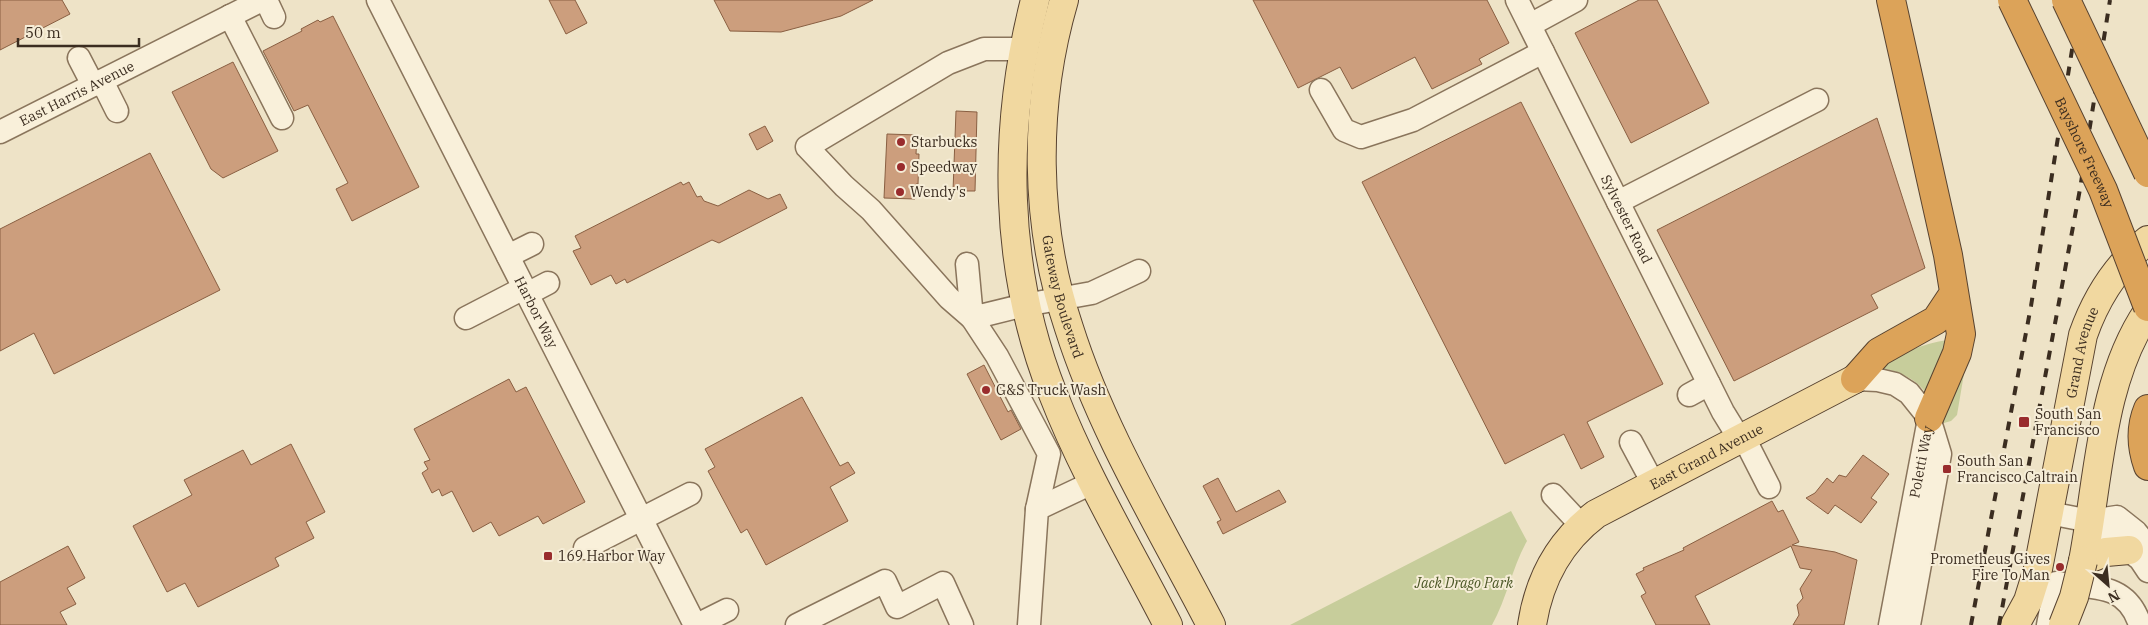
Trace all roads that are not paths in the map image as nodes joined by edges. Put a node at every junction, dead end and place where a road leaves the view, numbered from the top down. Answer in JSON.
{"nodes":[{"id":1,"x":378,"y":0,"type":"edge"},
{"id":2,"x":1036,"y":0,"type":"edge"},
{"id":3,"x":1064,"y":0,"type":"edge"},
{"id":4,"x":1517,"y":0,"type":"edge"},
{"id":5,"x":1576,"y":0,"type":"edge"},
{"id":6,"x":1891,"y":0,"type":"edge"},
{"id":7,"x":2012,"y":0,"type":"edge"},
{"id":8,"x":2066,"y":0,"type":"edge"},
{"id":9,"x":267,"y":6,"type":"edge"},
{"id":10,"x":225,"y":18,"type":"junction"},
{"id":11,"x":1530,"y":25,"type":"junction"},
{"id":12,"x":231,"y":42,"type":"dead end"},
{"id":13,"x":1024,"y":49,"type":"junction"},
{"id":14,"x":1543,"y":52,"type":"junction"},
{"id":15,"x":79,"y":58,"type":"dead end"},
{"id":16,"x":97,"y":83,"type":"junction"},
{"id":17,"x":1321,"y":90,"type":"dead end"},
{"id":18,"x":1817,"y":100,"type":"dead end"},
{"id":19,"x":117,"y":111,"type":"dead end"},
{"id":20,"x":282,"y":118,"type":"dead end"},
{"id":21,"x":0,"y":132,"type":"edge"},
{"id":22,"x":2148,"y":173,"type":"edge"},
{"id":23,"x":1618,"y":202,"type":"junction"},
{"id":24,"x":2148,"y":240,"type":"edge"},
{"id":25,"x":532,"y":244,"type":"dead end"},
{"id":26,"x":508,"y":256,"type":"junction"},
{"id":27,"x":967,"y":264,"type":"dead end"},
{"id":28,"x":1140,"y":271,"type":"dead end"},
{"id":29,"x":548,"y":283,"type":"dead end"},
{"id":30,"x":526,"y":291,"type":"junction"},
{"id":31,"x":1954,"y":293,"type":"junction"},
{"id":32,"x":1061,"y":299,"type":"junction"},
{"id":33,"x":1025,"y":305,"type":"junction"},
{"id":34,"x":2148,"y":309,"type":"edge"},
{"id":35,"x":466,"y":318,"type":"dead end"},
{"id":36,"x":972,"y":318,"type":"junction"},
{"id":37,"x":1855,"y":379,"type":"junction"},
{"id":38,"x":1709,"y":384,"type":"junction"},
{"id":39,"x":1689,"y":395,"type":"dead end"},
{"id":40,"x":2148,"y":408,"type":"edge"},
{"id":41,"x":1929,"y":418,"type":"junction"},
{"id":42,"x":1741,"y":437,"type":"junction"},
{"id":43,"x":1631,"y":442,"type":"dead end"},
{"id":44,"x":2148,"y":466,"type":"edge"},
{"id":45,"x":1094,"y":482,"type":"junction"},
{"id":46,"x":1653,"y":482,"type":"junction"},
{"id":47,"x":1769,"y":487,"type":"dead end"},
{"id":48,"x":690,"y":494,"type":"dead end"},
{"id":49,"x":1553,"y":495,"type":"dead end"},
{"id":50,"x":1037,"y":509,"type":"junction"},
{"id":51,"x":2049,"y":513,"type":"junction"},
{"id":52,"x":642,"y":519,"type":"junction"},
{"id":53,"x":2090,"y":521,"type":"junction"},
{"id":54,"x":1581,"y":526,"type":"junction"},
{"id":55,"x":585,"y":548,"type":"dead end"},
{"id":56,"x":2139,"y":548,"type":"edge"},
{"id":57,"x":2083,"y":561,"type":"junction"},
{"id":58,"x":2148,"y":571,"type":"edge"},
{"id":59,"x":727,"y":610,"type":"dead end"},
{"id":60,"x":830,"y":618,"type":"edge"},
{"id":61,"x":1167,"y":624,"type":"edge"},
{"id":62,"x":696,"y":625,"type":"edge"},
{"id":63,"x":797,"y":625,"type":"edge"},
{"id":64,"x":962,"y":625,"type":"edge"},
{"id":65,"x":1028,"y":625,"type":"edge"},
{"id":66,"x":1211,"y":625,"type":"edge"},
{"id":67,"x":1532,"y":625,"type":"edge"},
{"id":68,"x":1890,"y":625,"type":"edge"},
{"id":69,"x":1909,"y":625,"type":"edge"},
{"id":70,"x":2015,"y":625,"type":"edge"},
{"id":71,"x":2048,"y":625,"type":"edge"},
{"id":72,"x":2063,"y":625,"type":"edge"},
{"id":73,"x":2140,"y":625,"type":"edge"}],
"edges":[{"from":1,"to":26,"type":"street","name":"Harbor Way"},
{"from":2,"to":13,"type":"main road"},
{"from":3,"to":32,"type":"main road","name":"Gateway Boulevard"},
{"from":4,"to":11,"type":"street","name":"Sylvester Road"},
{"from":5,"to":11,"type":"street"},
{"from":6,"to":31,"type":"highway"},
{"from":7,"to":34,"type":"highway","name":"Bayshore Freeway","bridge":true},
{"from":8,"to":22,"type":"highway","bridge":true},
{"from":9,"to":10,"type":"street","name":"East Harris Avenue"},
{"from":10,"to":12,"type":"street"},
{"from":10,"to":16,"type":"street","name":"East Harris Avenue"},
{"from":10,"to":20,"type":"street"},
{"from":11,"to":14,"type":"street","name":"Sylvester Road"},
{"from":13,"to":33,"type":"main road"},
{"from":13,"to":36,"type":"street"},
{"from":14,"to":17,"type":"street"},
{"from":14,"to":23,"type":"street","name":"Sylvester Road"},
{"from":15,"to":16,"type":"street"},
{"from":16,"to":19,"type":"street"},
{"from":16,"to":21,"type":"street","name":"East Harris Avenue"},
{"from":18,"to":23,"type":"street"},
{"from":23,"to":38,"type":"street","name":"Sylvester Road"},
{"from":24,"to":51,"type":"main road","name":"Grand Avenue"},
{"from":25,"to":26,"type":"street"},
{"from":26,"to":30,"type":"street","name":"Harbor Way"},
{"from":27,"to":36,"type":"street"},
{"from":28,"to":32,"type":"street"},
{"from":29,"to":30,"type":"street"},
{"from":30,"to":35,"type":"street"},
{"from":30,"to":52,"type":"street","name":"Harbor Way"},
{"from":31,"to":37,"type":"highway"},
{"from":31,"to":41,"type":"highway"},
{"from":32,"to":33,"type":"street"},
{"from":32,"to":66,"type":"main road","name":"Gateway Boulevard"},
{"from":33,"to":36,"type":"street"},
{"from":33,"to":45,"type":"main road"},
{"from":34,"to":53,"type":"main road"},
{"from":36,"to":50,"type":"street"},
{"from":37,"to":41,"type":"street"},
{"from":37,"to":42,"type":"main road","name":"East Grand Avenue"},
{"from":38,"to":39,"type":"street"},
{"from":38,"to":42,"type":"street","name":"Sylvester Road"},
{"from":40,"to":44,"type":"highway"},
{"from":41,"to":68,"type":"street","name":"Poletti Way"},
{"from":41,"to":69,"type":"street","name":"Poletti Way"},
{"from":42,"to":46,"type":"main road","name":"East Grand Avenue"},
{"from":42,"to":47,"type":"street","name":"Sylvester Road"},
{"from":43,"to":46,"type":"street"},
{"from":45,"to":50,"type":"street"},
{"from":45,"to":61,"type":"main road"},
{"from":46,"to":54,"type":"main road","name":"East Grand Avenue"},
{"from":48,"to":52,"type":"street"},
{"from":49,"to":54,"type":"street"},
{"from":50,"to":65,"type":"street"},
{"from":51,"to":53,"type":"street"},
{"from":51,"to":70,"type":"main road","name":"Grand Avenue"},
{"from":52,"to":55,"type":"street"},
{"from":52,"to":62,"type":"street","name":"Harbor Way"},
{"from":53,"to":56,"type":"street"},
{"from":53,"to":57,"type":"main road"},
{"from":54,"to":67,"type":"main road","name":"East Grand Avenue"},
{"from":56,"to":57,"type":"main road"},
{"from":56,"to":58,"type":"street"},
{"from":57,"to":72,"type":"main road","bridge":true},
{"from":59,"to":62,"type":"street"},
{"from":60,"to":63,"type":"street"},
{"from":60,"to":64,"type":"street"},
{"from":71,"to":73,"type":"street"}]}
